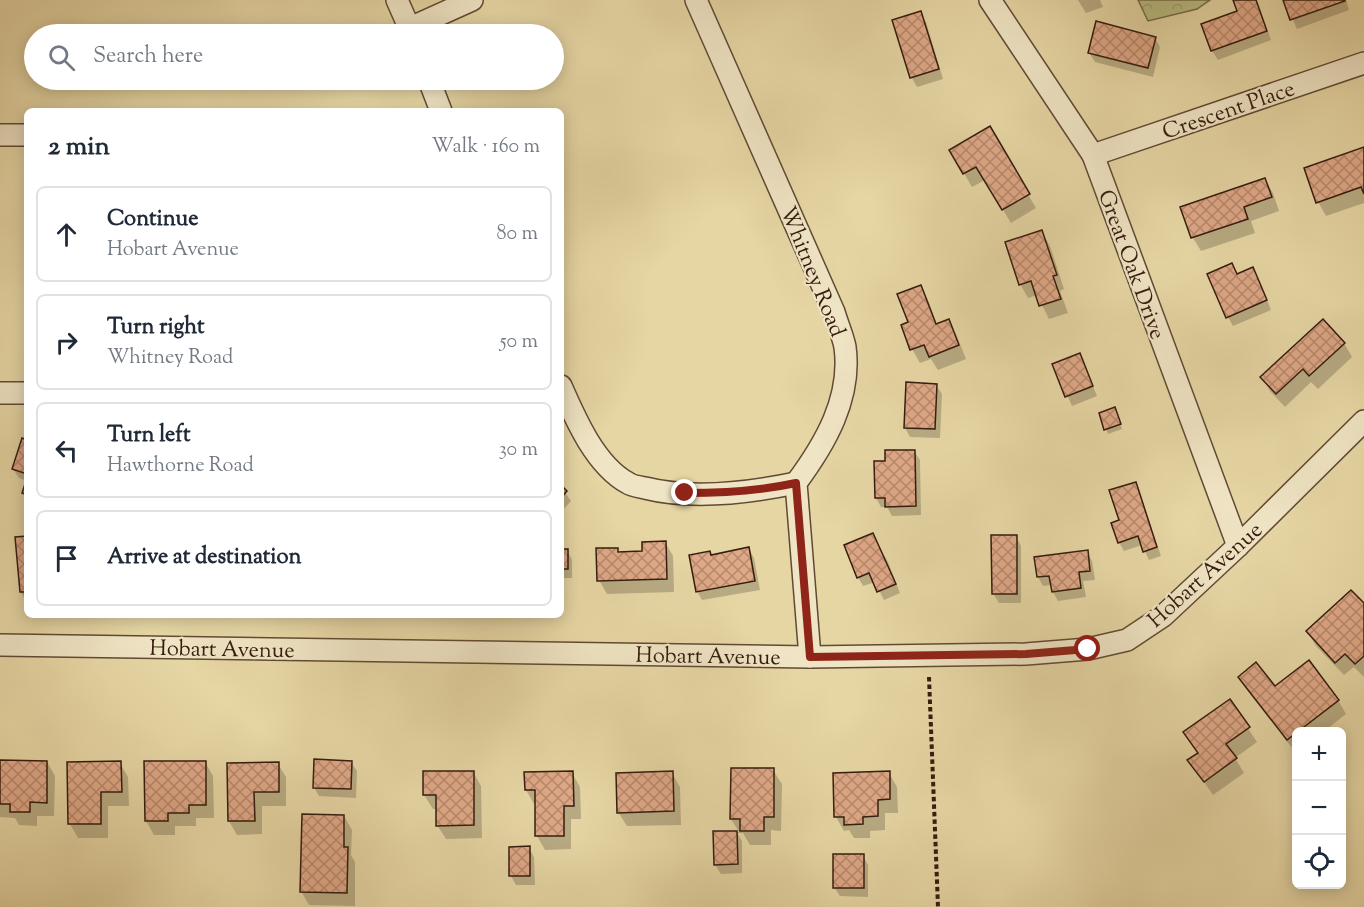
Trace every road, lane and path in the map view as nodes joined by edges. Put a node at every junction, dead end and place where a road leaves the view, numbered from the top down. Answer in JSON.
{"nodes":[{"id":1,"x":397,"y":0,"type":"edge"},
{"id":2,"x":472,"y":0,"type":"edge"},
{"id":3,"x":696,"y":0,"type":"edge"},
{"id":4,"x":990,"y":0,"type":"edge"},
{"id":5,"x":408,"y":24,"type":"edge"},
{"id":6,"x":425,"y":24,"type":"edge"},
{"id":7,"x":1364,"y":63,"type":"edge"},
{"id":8,"x":433,"y":90,"type":"edge"},
{"id":9,"x":440,"y":108,"type":"edge"},
{"id":10,"x":0,"y":135,"type":"edge"},
{"id":11,"x":24,"y":135,"type":"edge"},
{"id":12,"x":1093,"y":155,"type":"junction"},
{"id":13,"x":0,"y":393,"type":"edge"},
{"id":14,"x":24,"y":393,"type":"edge"},
{"id":15,"x":564,"y":393,"type":"edge"},
{"id":16,"x":1364,"y":421,"type":"edge"},
{"id":17,"x":796,"y":483,"type":"junction"},
{"id":18,"x":1238,"y":546,"type":"junction"},
{"id":19,"x":0,"y":645,"type":"edge"},
{"id":20,"x":810,"y":657,"type":"junction"},
{"id":21,"x":929,"y":677,"type":"dead end"},
{"id":22,"x":939,"y":907,"type":"edge"}],
"edges":[{"from":1,"to":5,"type":"street"},
{"from":2,"to":6,"type":"street"},
{"from":3,"to":17,"type":"street","name":"Whitney Road"},
{"from":4,"to":12,"type":"street","name":"Great Oak Drive"},
{"from":7,"to":12,"type":"street","name":"Crescent Place"},
{"from":8,"to":9,"type":"street"},
{"from":10,"to":11,"type":"street"},
{"from":12,"to":18,"type":"street","name":"Great Oak Drive"},
{"from":13,"to":14,"type":"street"},
{"from":15,"to":17,"type":"street"},
{"from":16,"to":18,"type":"street","name":"Hobart Avenue"},
{"from":17,"to":20,"type":"street"},
{"from":18,"to":20,"type":"street","name":"Hobart Avenue"},
{"from":19,"to":20,"type":"street","name":"Hobart Avenue"},
{"from":21,"to":22,"type":"path"}]}
